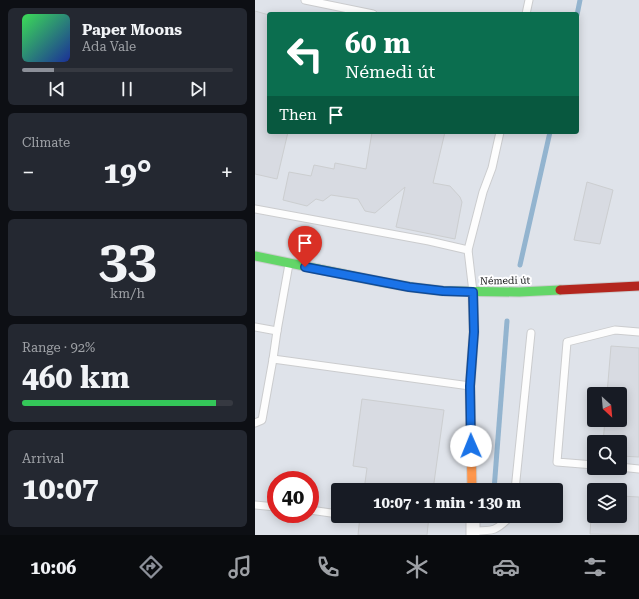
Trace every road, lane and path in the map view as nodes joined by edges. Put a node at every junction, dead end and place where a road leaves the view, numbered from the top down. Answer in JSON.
{"nodes":[{"id":1,"x":305,"y":0,"type":"edge"},
{"id":2,"x":529,"y":0,"type":"edge"},
{"id":3,"x":363,"y":12,"type":"edge"},
{"id":4,"x":526,"y":12,"type":"edge"},
{"id":5,"x":500,"y":134,"type":"edge"},
{"id":6,"x":255,"y":209,"type":"edge"},
{"id":7,"x":468,"y":250,"type":"junction"},
{"id":8,"x":255,"y":256,"type":"edge"},
{"id":9,"x":289,"y":264,"type":"junction"},
{"id":10,"x":639,"y":286,"type":"edge"},
{"id":11,"x":473,"y":292,"type":"junction"},
{"id":12,"x":255,"y":327,"type":"edge"},
{"id":13,"x":277,"y":331,"type":"junction"},
{"id":14,"x":639,"y":332,"type":"edge"},
{"id":15,"x":531,"y":333,"type":"dead end"},
{"id":16,"x":273,"y":359,"type":"junction"},
{"id":17,"x":470,"y":386,"type":"junction"},
{"id":18,"x":255,"y":423,"type":"edge"},
{"id":19,"x":587,"y":464,"type":"edge"},
{"id":20,"x":627,"y":468,"type":"edge"},
{"id":21,"x":639,"y":469,"type":"edge"},
{"id":22,"x":472,"y":483,"type":"edge"},
{"id":23,"x":516,"y":483,"type":"edge"},
{"id":24,"x":256,"y":505,"type":"edge"},
{"id":25,"x":267,"y":506,"type":"edge"},
{"id":26,"x":319,"y":511,"type":"edge"},
{"id":27,"x":331,"y":513,"type":"edge"},
{"id":28,"x":505,"y":523,"type":"edge"},
{"id":29,"x":473,"y":533,"type":"edge"}],
"edges":[{"from":1,"to":3,"type":"lane"},
{"from":2,"to":4,"type":"lane"},
{"from":5,"to":7,"type":"lane"},
{"from":6,"to":7,"type":"lane"},
{"from":7,"to":11,"type":"lane"},
{"from":8,"to":9,"type":"main road","name":"Némedi út"},
{"from":9,"to":11,"type":"main road","name":"Némedi út"},
{"from":9,"to":13,"type":"lane"},
{"from":10,"to":11,"type":"main road","name":"Némedi út"},
{"from":11,"to":17,"type":"main road"},
{"from":12,"to":13,"type":"lane"},
{"from":13,"to":16,"type":"lane"},
{"from":14,"to":19,"type":"lane"},
{"from":15,"to":23,"type":"lane"},
{"from":16,"to":17,"type":"lane"},
{"from":16,"to":18,"type":"lane"},
{"from":17,"to":22,"type":"main road"},
{"from":20,"to":21,"type":"lane"},
{"from":24,"to":25,"type":"lane"},
{"from":26,"to":27,"type":"lane"},
{"from":28,"to":29,"type":"lane"}]}
